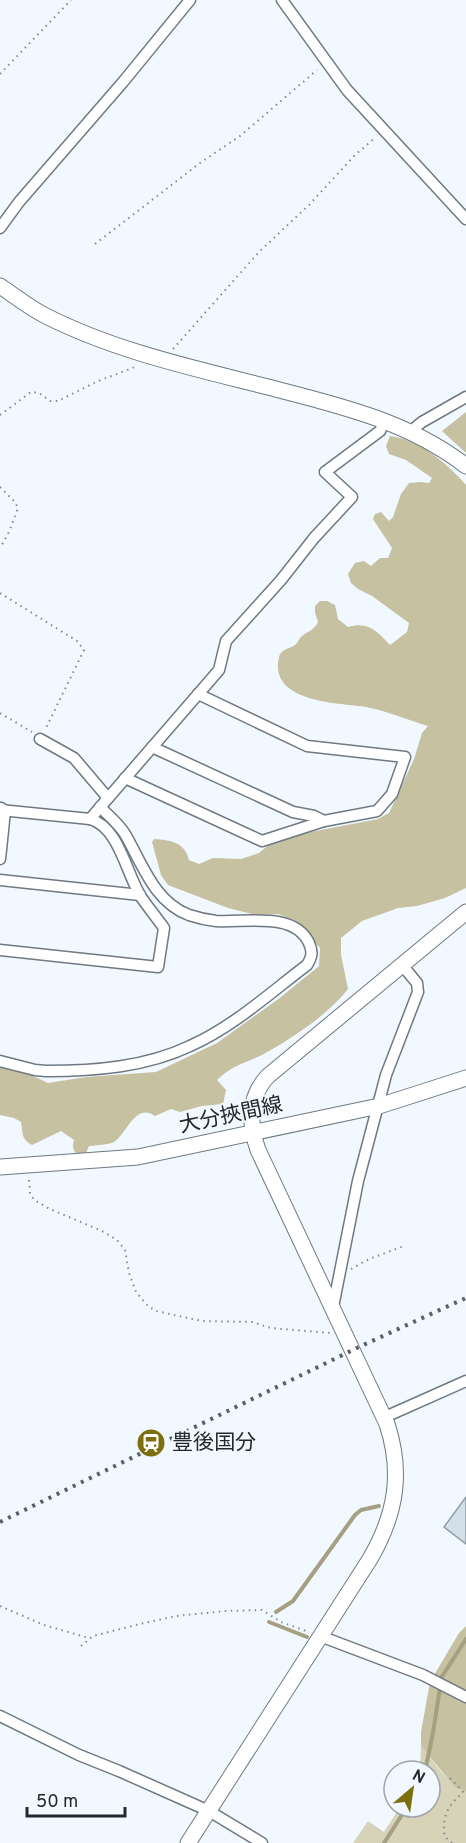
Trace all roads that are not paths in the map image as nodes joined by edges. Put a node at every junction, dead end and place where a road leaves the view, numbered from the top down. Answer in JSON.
{"nodes":[{"id":1,"x":190,"y":0,"type":"edge"},
{"id":2,"x":282,"y":0,"type":"edge"},
{"id":3,"x":466,"y":219,"type":"edge"},
{"id":4,"x":0,"y":228,"type":"edge"},
{"id":5,"x":0,"y":286,"type":"edge"},
{"id":6,"x":466,"y":397,"type":"edge"},
{"id":7,"x":385,"y":420,"type":"junction"},
{"id":8,"x":411,"y":431,"type":"junction"},
{"id":9,"x":466,"y":466,"type":"edge"},
{"id":10,"x":198,"y":694,"type":"junction"},
{"id":11,"x":40,"y":739,"type":"road end"},
{"id":12,"x":152,"y":747,"type":"junction"},
{"id":13,"x":125,"y":778,"type":"junction"},
{"id":14,"x":104,"y":803,"type":"junction"},
{"id":15,"x":2,"y":809,"type":"edge"},
{"id":16,"x":90,"y":819,"type":"junction"},
{"id":17,"x":324,"y":821,"type":"junction"},
{"id":18,"x":0,"y":859,"type":"edge"},
{"id":19,"x":0,"y":880,"type":"edge"},
{"id":20,"x":140,"y":895,"type":"junction"},
{"id":21,"x":466,"y":912,"type":"edge"},
{"id":22,"x":0,"y":950,"type":"edge"},
{"id":23,"x":402,"y":965,"type":"junction"},
{"id":24,"x":0,"y":1061,"type":"edge"},
{"id":25,"x":466,"y":1078,"type":"edge"},
{"id":26,"x":379,"y":1106,"type":"junction"},
{"id":27,"x":253,"y":1133,"type":"junction"},
{"id":28,"x":0,"y":1167,"type":"edge"},
{"id":29,"x":333,"y":1307,"type":"junction"},
{"id":30,"x":466,"y":1381,"type":"edge"},
{"id":31,"x":385,"y":1417,"type":"junction"},
{"id":32,"x":320,"y":1636,"type":"junction"},
{"id":33,"x":466,"y":1696,"type":"edge"},
{"id":34,"x":0,"y":1716,"type":"edge"},
{"id":35,"x":208,"y":1811,"type":"junction"},
{"id":36,"x":188,"y":1843,"type":"edge"},
{"id":37,"x":262,"y":1843,"type":"edge"}],
"edges":[{"from":1,"to":4,"type":"street"},
{"from":2,"to":3,"type":"street"},
{"from":5,"to":7,"type":"street"},
{"from":6,"to":8,"type":"street"},
{"from":7,"to":8,"type":"street"},
{"from":7,"to":10,"type":"street"},
{"from":8,"to":9,"type":"street"},
{"from":10,"to":12,"type":"street"},
{"from":10,"to":17,"type":"street"},
{"from":11,"to":14,"type":"street"},
{"from":12,"to":13,"type":"street"},
{"from":12,"to":17,"type":"street"},
{"from":13,"to":14,"type":"street"},
{"from":13,"to":17,"type":"street"},
{"from":14,"to":16,"type":"street"},
{"from":14,"to":24,"type":"street"},
{"from":15,"to":16,"type":"street"},
{"from":15,"to":18,"type":"street"},
{"from":16,"to":20,"type":"street"},
{"from":19,"to":20,"type":"street"},
{"from":20,"to":22,"type":"street"},
{"from":21,"to":23,"type":"street"},
{"from":23,"to":26,"type":"street"},
{"from":23,"to":27,"type":"street"},
{"from":25,"to":26,"type":"street","name":"大分挾間線"},
{"from":26,"to":27,"type":"street","name":"大分挾間線"},
{"from":26,"to":29,"type":"street"},
{"from":27,"to":28,"type":"street","name":"大分挾間線"},
{"from":27,"to":29,"type":"street"},
{"from":29,"to":31,"type":"street"},
{"from":30,"to":31,"type":"street"},
{"from":31,"to":32,"type":"street"},
{"from":32,"to":33,"type":"street"},
{"from":32,"to":35,"type":"street"},
{"from":34,"to":35,"type":"street"},
{"from":35,"to":36,"type":"street"},
{"from":35,"to":37,"type":"street"}]}
